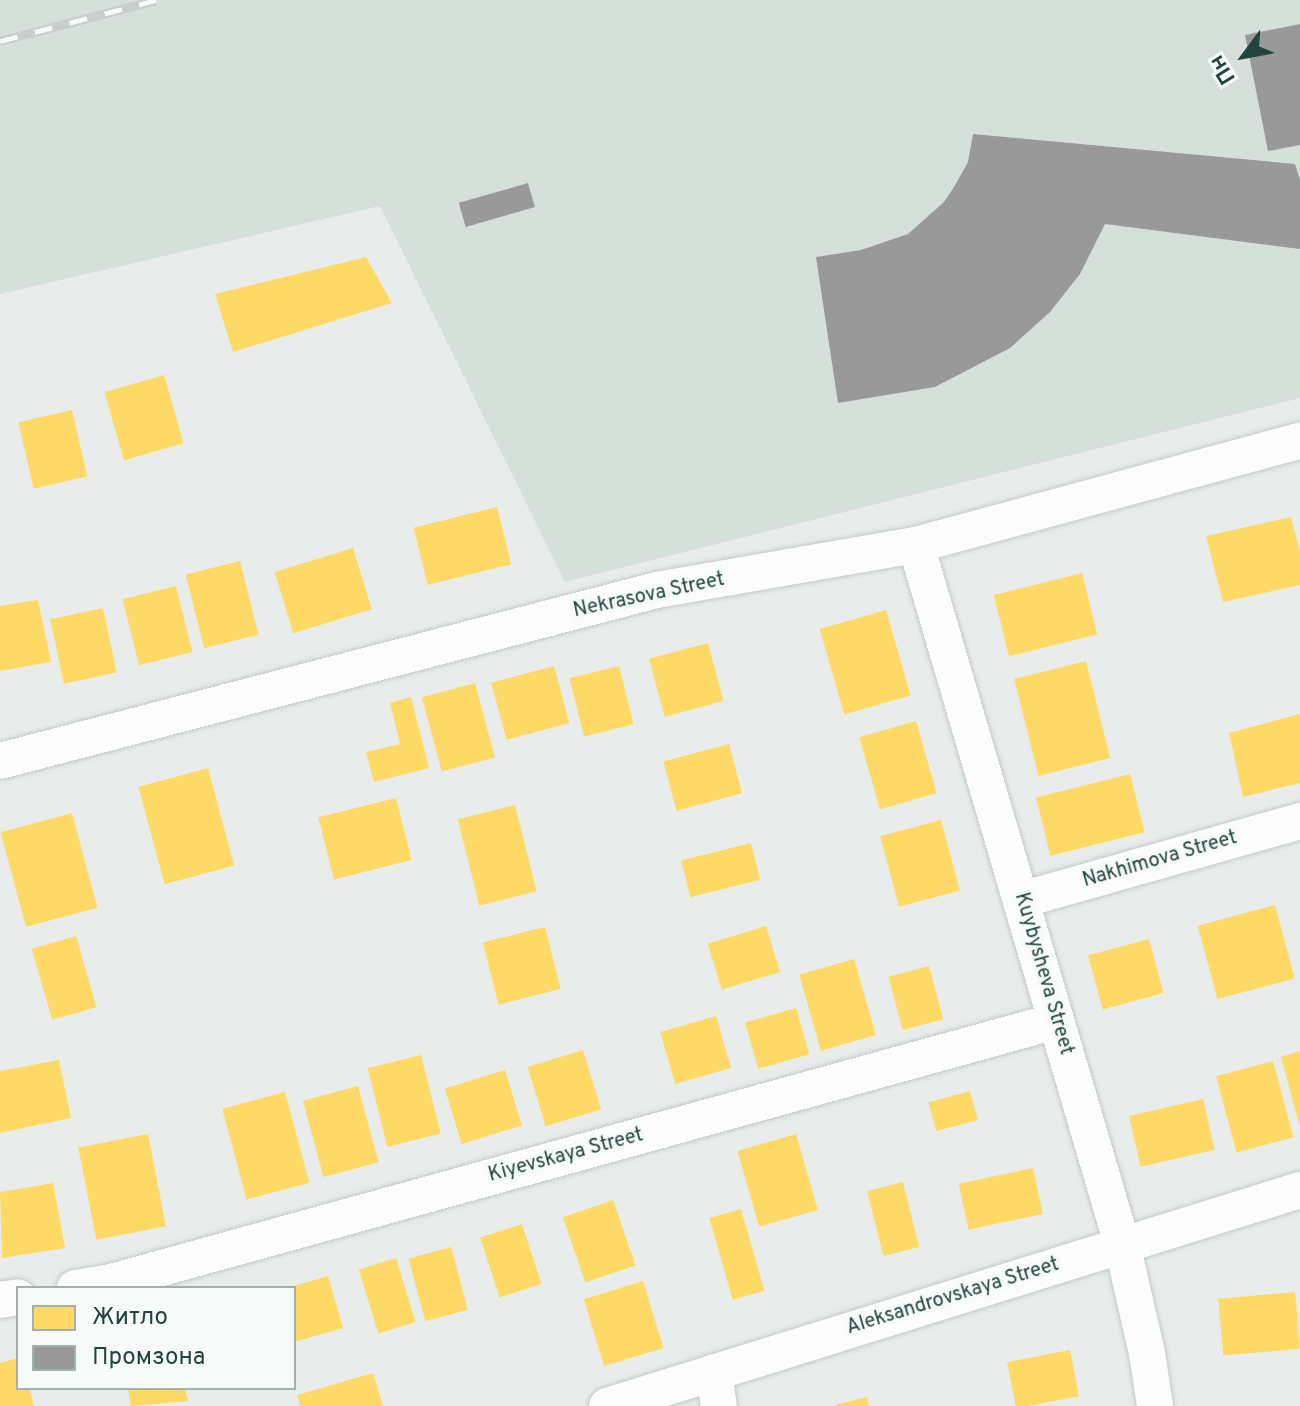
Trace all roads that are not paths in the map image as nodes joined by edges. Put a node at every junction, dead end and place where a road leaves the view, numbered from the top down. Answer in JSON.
{"nodes":[{"id":1,"x":1300,"y":441,"type":"edge"},
{"id":2,"x":916,"y":545,"type":"junction"},
{"id":3,"x":0,"y":761,"type":"edge"},
{"id":4,"x":1300,"y":821,"type":"edge"},
{"id":5,"x":1021,"y":900,"type":"junction"},
{"id":6,"x":1056,"y":1021,"type":"junction"},
{"id":7,"x":1300,"y":1190,"type":"edge"},
{"id":8,"x":1122,"y":1244,"type":"junction"},
{"id":9,"x":87,"y":1286,"type":"edge"},
{"id":10,"x":716,"y":1389,"type":"edge"},
{"id":11,"x":607,"y":1406,"type":"edge"},
{"id":12,"x":1155,"y":1406,"type":"edge"}],
"edges":[{"from":1,"to":2,"type":"street","name":"Nekrasova Street"},
{"from":2,"to":3,"type":"street","name":"Nekrasova Street"},
{"from":2,"to":5,"type":"street","name":"Kuybysheva Street"},
{"from":4,"to":5,"type":"street","name":"Nakhimova Street"},
{"from":5,"to":6,"type":"street","name":"Kuybysheva Street"},
{"from":6,"to":8,"type":"street","name":"Kuybysheva Street"},
{"from":6,"to":9,"type":"street","name":"Kiyevskaya Street"},
{"from":7,"to":8,"type":"street","name":"Aleksandrovskaya Street"},
{"from":8,"to":10,"type":"street","name":"Aleksandrovskaya Street"},
{"from":8,"to":12,"type":"street","name":"Kuybysheva Street"},
{"from":10,"to":11,"type":"street","name":"Aleksandrovskaya Street"}]}
